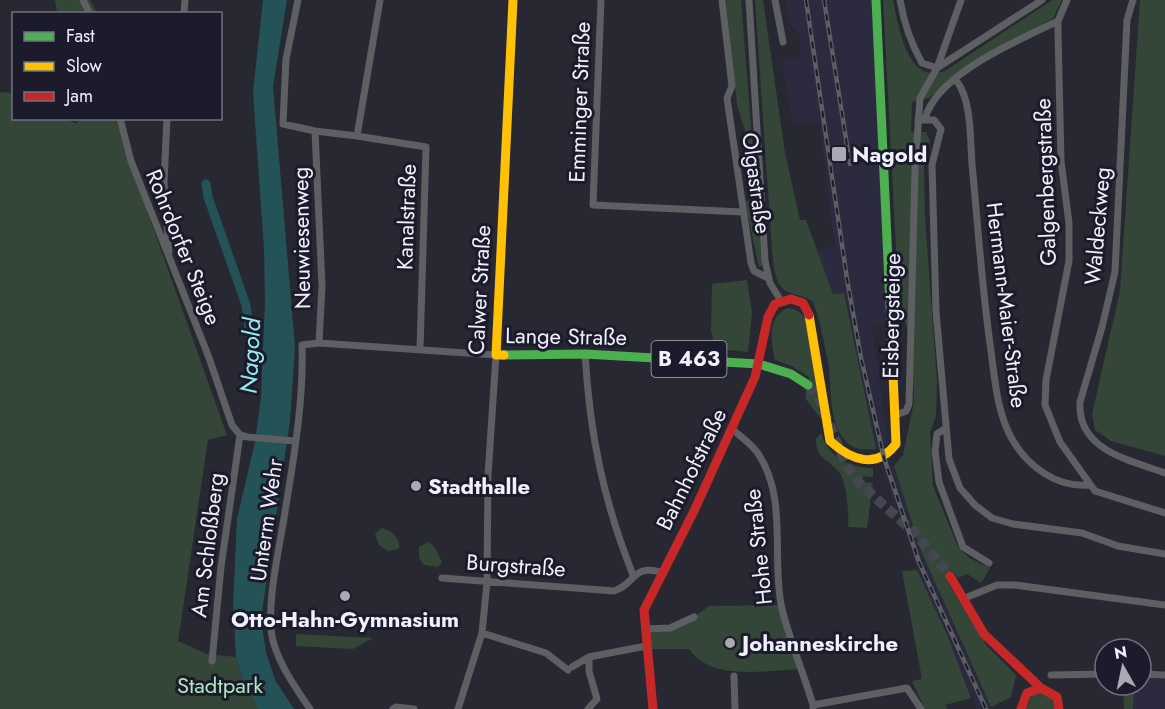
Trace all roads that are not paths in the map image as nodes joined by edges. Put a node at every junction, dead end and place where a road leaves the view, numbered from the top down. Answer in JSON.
{"nodes":[{"id":1,"x":298,"y":0,"type":"edge"},
{"id":2,"x":380,"y":0,"type":"edge"},
{"id":3,"x":513,"y":0,"type":"edge"},
{"id":4,"x":601,"y":0,"type":"edge"},
{"id":5,"x":722,"y":0,"type":"edge"},
{"id":6,"x":749,"y":0,"type":"edge"},
{"id":7,"x":775,"y":0,"type":"edge"},
{"id":8,"x":876,"y":0,"type":"edge"},
{"id":9,"x":900,"y":0,"type":"edge"},
{"id":10,"x":961,"y":0,"type":"edge"},
{"id":11,"x":1042,"y":0,"type":"edge"},
{"id":12,"x":1067,"y":0,"type":"edge"},
{"id":13,"x":1133,"y":0,"type":"edge"},
{"id":14,"x":1058,"y":21,"type":"junction"},
{"id":15,"x":783,"y":42,"type":"dead end"},
{"id":16,"x":937,"y":68,"type":"junction"},
{"id":17,"x":956,"y":80,"type":"junction"},
{"id":18,"x":922,"y":119,"type":"junction"},
{"id":19,"x":120,"y":120,"type":"edge"},
{"id":20,"x":167,"y":120,"type":"edge"},
{"id":21,"x":315,"y":131,"type":"junction"},
{"id":22,"x":357,"y":136,"type":"junction"},
{"id":23,"x":743,"y":212,"type":"junction"},
{"id":24,"x":169,"y":258,"type":"junction"},
{"id":25,"x":768,"y":278,"type":"junction"},
{"id":26,"x":782,"y":301,"type":"junction"},
{"id":27,"x":319,"y":343,"type":"junction"},
{"id":28,"x":420,"y":350,"type":"junction"},
{"id":29,"x":585,"y":354,"type":"junction"},
{"id":30,"x":496,"y":355,"type":"junction"},
{"id":31,"x":759,"y":364,"type":"junction"},
{"id":32,"x":808,"y":385,"type":"tunnel mouth"},
{"id":33,"x":896,"y":415,"type":"junction"},
{"id":34,"x":946,"y":428,"type":"junction"},
{"id":35,"x":732,"y":429,"type":"junction"},
{"id":36,"x":244,"y":436,"type":"junction"},
{"id":37,"x":291,"y":441,"type":"junction"},
{"id":38,"x":1165,"y":473,"type":"edge"},
{"id":39,"x":1090,"y":485,"type":"junction"},
{"id":40,"x":1165,"y":513,"type":"edge"},
{"id":41,"x":1165,"y":554,"type":"edge"},
{"id":42,"x":989,"y":563,"type":"dead end"},
{"id":43,"x":661,"y":572,"type":"junction"},
{"id":44,"x":633,"y":575,"type":"junction"},
{"id":45,"x":950,"y":576,"type":"tunnel mouth"},
{"id":46,"x":442,"y":579,"type":"dead end"},
{"id":47,"x":487,"y":582,"type":"junction"},
{"id":48,"x":965,"y":598,"type":"junction"},
{"id":49,"x":1165,"y":605,"type":"edge"},
{"id":50,"x":694,"y":617,"type":"dead end"},
{"id":51,"x":645,"y":628,"type":"junction"},
{"id":52,"x":482,"y":633,"type":"junction"},
{"id":53,"x":646,"y":646,"type":"junction"},
{"id":54,"x":589,"y":657,"type":"junction"},
{"id":55,"x":212,"y":661,"type":"dead end"},
{"id":56,"x":1017,"y":667,"type":"junction"},
{"id":57,"x":1051,"y":675,"type":"dead end"},
{"id":58,"x":1093,"y":675,"type":"edge"},
{"id":59,"x":735,"y":676,"type":"dead end"},
{"id":60,"x":1041,"y":688,"type":"junction"},
{"id":61,"x":1027,"y":693,"type":"junction"},
{"id":62,"x":813,"y":707,"type":"edge"},
{"id":63,"x":310,"y":709,"type":"edge"},
{"id":64,"x":393,"y":709,"type":"edge"},
{"id":65,"x":414,"y":709,"type":"edge"},
{"id":66,"x":458,"y":709,"type":"edge"},
{"id":67,"x":588,"y":709,"type":"edge"},
{"id":68,"x":653,"y":709,"type":"edge"},
{"id":69,"x":735,"y":709,"type":"edge"},
{"id":70,"x":921,"y":709,"type":"edge"},
{"id":71,"x":1021,"y":709,"type":"edge"},
{"id":72,"x":1060,"y":709,"type":"edge"}],
"edges":[{"from":1,"to":21,"type":"street"},
{"from":2,"to":22,"type":"street"},
{"from":3,"to":30,"type":"street","name":"Calwer Straße"},
{"from":4,"to":23,"type":"street","name":"Emminger Straße"},
{"from":5,"to":23,"type":"street","name":"Olgastraße"},
{"from":6,"to":25,"type":"street"},
{"from":7,"to":15,"type":"street"},
{"from":8,"to":33,"type":"street"},
{"from":9,"to":16,"type":"street"},
{"from":10,"to":16,"type":"street"},
{"from":11,"to":16,"type":"street","name":"Eisbergsteige"},
{"from":12,"to":14,"type":"street","name":"Galgenbergstraße"},
{"from":13,"to":38,"type":"street","name":"Waldeckweg"},
{"from":14,"to":17,"type":"street","name":"Eisbergsteige"},
{"from":14,"to":39,"type":"street","name":"Galgenbergstraße"},
{"from":16,"to":18,"type":"street","name":"Eisbergsteige"},
{"from":17,"to":18,"type":"street","name":"Eisbergsteige"},
{"from":17,"to":39,"type":"street","name":"Hermann-Maier-Straße"},
{"from":18,"to":33,"type":"street","name":"Eisbergsteige"},
{"from":18,"to":34,"type":"street"},
{"from":19,"to":24,"type":"street","name":"Rohrdorfer Steige"},
{"from":20,"to":24,"type":"street"},
{"from":21,"to":22,"type":"street"},
{"from":21,"to":27,"type":"street","name":"Neuwiesenweg"},
{"from":22,"to":28,"type":"street","name":"Kanalstraße"},
{"from":23,"to":25,"type":"street","name":"Olgastraße"},
{"from":24,"to":36,"type":"street","name":"Rohrdorfer Steige"},
{"from":25,"to":26,"type":"street"},
{"from":26,"to":31,"type":"street","name":"Bahnhofstraße"},
{"from":26,"to":33,"type":"street","name":"Eisbergsteige"},
{"from":27,"to":28,"type":"street","name":"Lange Straße"},
{"from":27,"to":37,"type":"street","name":"Unterm Wehr"},
{"from":28,"to":30,"type":"street","name":"Lange Straße"},
{"from":29,"to":30,"type":"street","name":"Lange Straße","number":"B 463"},
{"from":29,"to":31,"type":"street","name":"Lange Straße","number":"B 463"},
{"from":29,"to":44,"type":"street"},
{"from":30,"to":47,"type":"street","name":"Calwer Straße"},
{"from":31,"to":32,"type":"street","name":"Lange Straße","number":"B 463"},
{"from":31,"to":35,"type":"street","name":"Bahnhofstraße"},
{"from":34,"to":41,"type":"street"},
{"from":34,"to":42,"type":"street"},
{"from":35,"to":43,"type":"street","name":"Bahnhofstraße"},
{"from":35,"to":62,"type":"street","name":"Hohe Straße"},
{"from":36,"to":37,"type":"street"},
{"from":36,"to":55,"type":"street","name":"Am Schloßberg"},
{"from":37,"to":63,"type":"street","name":"Unterm Wehr"},
{"from":39,"to":40,"type":"street"},
{"from":43,"to":44,"type":"street"},
{"from":43,"to":51,"type":"street","name":"Bahnhofstraße"},
{"from":44,"to":47,"type":"street","name":"Burgstraße"},
{"from":45,"to":48,"type":"street"},
{"from":46,"to":47,"type":"street","name":"Burgstraße"},
{"from":47,"to":52,"type":"street","name":"Calwer Straße"},
{"from":48,"to":49,"type":"street"},
{"from":48,"to":56,"type":"street"},
{"from":50,"to":51,"type":"street"},
{"from":51,"to":53,"type":"street","name":"Bahnhofstraße"},
{"from":52,"to":54,"type":"street"},
{"from":52,"to":66,"type":"street","name":"Calwer Straße"},
{"from":53,"to":54,"type":"street"},
{"from":53,"to":68,"type":"street","name":"Bahnhofstraße"},
{"from":54,"to":67,"type":"street"},
{"from":56,"to":60,"type":"street"},
{"from":56,"to":61,"type":"street"},
{"from":57,"to":58,"type":"street"},
{"from":59,"to":69,"type":"street"},
{"from":60,"to":61,"type":"street"},
{"from":60,"to":72,"type":"street"},
{"from":61,"to":71,"type":"street"},
{"from":62,"to":70,"type":"street"},
{"from":64,"to":65,"type":"street"}]}
